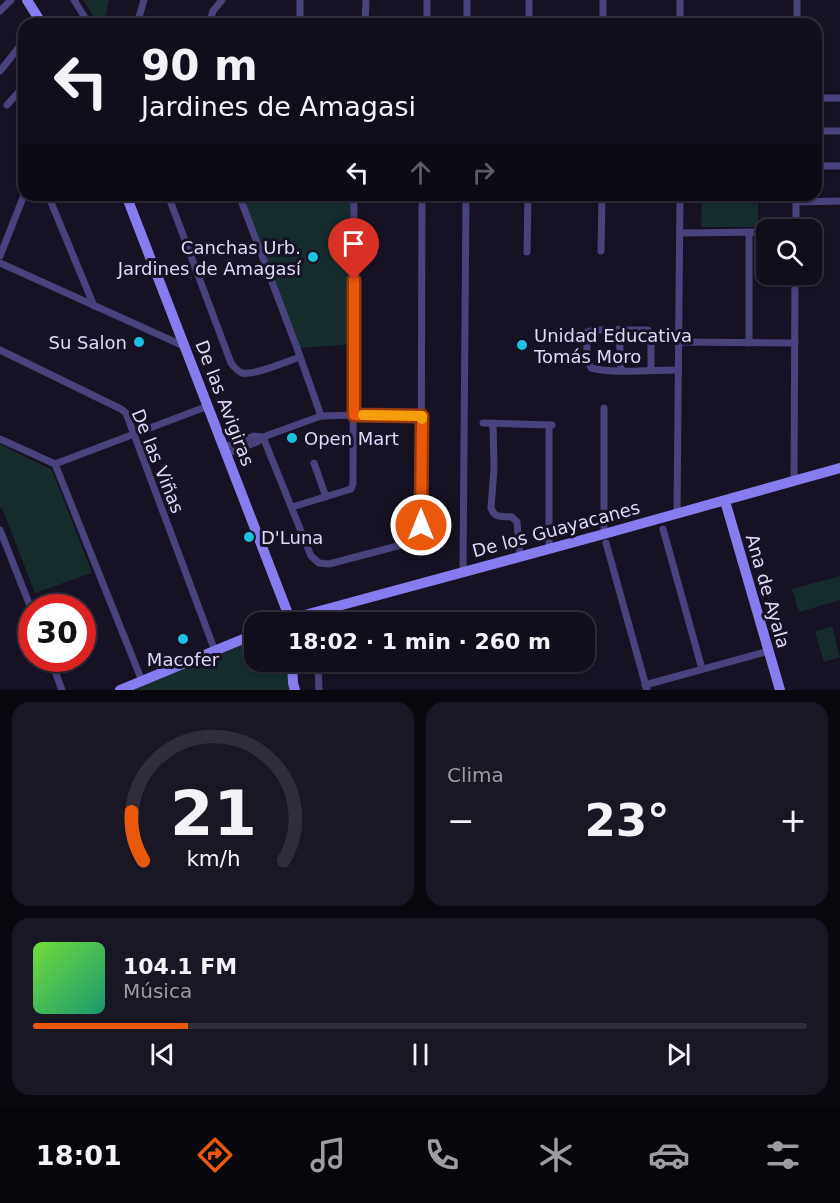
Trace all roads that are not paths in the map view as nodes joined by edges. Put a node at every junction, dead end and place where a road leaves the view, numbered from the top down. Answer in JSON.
{"nodes":[{"id":1,"x":10,"y":0,"type":"edge"},
{"id":2,"x":27,"y":0,"type":"edge"},
{"id":3,"x":74,"y":0,"type":"edge"},
{"id":4,"x":144,"y":0,"type":"edge"},
{"id":5,"x":222,"y":0,"type":"edge"},
{"id":6,"x":300,"y":0,"type":"edge"},
{"id":7,"x":366,"y":0,"type":"edge"},
{"id":8,"x":427,"y":0,"type":"edge"},
{"id":9,"x":467,"y":0,"type":"edge"},
{"id":10,"x":529,"y":0,"type":"edge"},
{"id":11,"x":603,"y":0,"type":"edge"},
{"id":12,"x":680,"y":0,"type":"edge"},
{"id":13,"x":797,"y":0,"type":"edge"},
{"id":14,"x":0,"y":11,"type":"edge"},
{"id":15,"x":37,"y":18,"type":"edge"},
{"id":16,"x":85,"y":18,"type":"edge"},
{"id":17,"x":139,"y":18,"type":"edge"},
{"id":18,"x":211,"y":18,"type":"edge"},
{"id":19,"x":300,"y":18,"type":"edge"},
{"id":20,"x":365,"y":18,"type":"edge"},
{"id":21,"x":427,"y":18,"type":"edge"},
{"id":22,"x":467,"y":18,"type":"edge"},
{"id":23,"x":529,"y":18,"type":"edge"},
{"id":24,"x":603,"y":18,"type":"edge"},
{"id":25,"x":680,"y":18,"type":"edge"},
{"id":26,"x":796,"y":18,"type":"edge"},
{"id":27,"x":18,"y":48,"type":"edge"},
{"id":28,"x":0,"y":71,"type":"edge"},
{"id":29,"x":18,"y":93,"type":"edge"},
{"id":30,"x":822,"y":98,"type":"edge"},
{"id":31,"x":840,"y":98,"type":"edge"},
{"id":32,"x":7,"y":105,"type":"dead end"},
{"id":33,"x":822,"y":131,"type":"edge"},
{"id":34,"x":840,"y":131,"type":"edge"},
{"id":35,"x":822,"y":166,"type":"edge"},
{"id":36,"x":840,"y":166,"type":"edge"},
{"id":37,"x":822,"y":200,"type":"edge"},
{"id":38,"x":22,"y":201,"type":"edge"},
{"id":39,"x":50,"y":201,"type":"edge"},
{"id":40,"x":128,"y":201,"type":"edge"},
{"id":41,"x":170,"y":201,"type":"edge"},
{"id":42,"x":241,"y":201,"type":"edge"},
{"id":43,"x":354,"y":201,"type":"edge"},
{"id":44,"x":422,"y":201,"type":"edge"},
{"id":45,"x":466,"y":201,"type":"edge"},
{"id":46,"x":528,"y":201,"type":"edge"},
{"id":47,"x":602,"y":201,"type":"edge"},
{"id":48,"x":680,"y":201,"type":"edge"},
{"id":49,"x":796,"y":201,"type":"edge"},
{"id":50,"x":840,"y":201,"type":"edge"},
{"id":51,"x":796,"y":219,"type":"edge"},
{"id":52,"x":749,"y":232,"type":"junction"},
{"id":53,"x":756,"y":232,"type":"edge"},
{"id":54,"x":680,"y":233,"type":"junction"},
{"id":55,"x":601,"y":251,"type":"dead end"},
{"id":56,"x":527,"y":252,"type":"dead end"},
{"id":57,"x":0,"y":255,"type":"edge"},
{"id":58,"x":0,"y":263,"type":"edge"},
{"id":59,"x":795,"y":285,"type":"edge"},
{"id":60,"x":94,"y":306,"type":"junction"},
{"id":61,"x":619,"y":329,"type":"junction"},
{"id":62,"x":678,"y":342,"type":"junction"},
{"id":63,"x":749,"y":343,"type":"junction"},
{"id":64,"x":795,"y":343,"type":"junction"},
{"id":65,"x":186,"y":347,"type":"junction"},
{"id":66,"x":0,"y":350,"type":"edge"},
{"id":67,"x":300,"y":357,"type":"junction"},
{"id":68,"x":651,"y":370,"type":"junction"},
{"id":69,"x":678,"y":370,"type":"junction"},
{"id":70,"x":621,"y":371,"type":"junction"},
{"id":71,"x":208,"y":406,"type":"junction"},
{"id":72,"x":604,"y":408,"type":"dead end"},
{"id":73,"x":354,"y":415,"type":"junction"},
{"id":74,"x":321,"y":416,"type":"junction"},
{"id":75,"x":422,"y":416,"type":"junction"},
{"id":76,"x":483,"y":423,"type":"dead end"},
{"id":77,"x":493,"y":423,"type":"junction"},
{"id":78,"x":134,"y":434,"type":"junction"},
{"id":79,"x":263,"y":437,"type":"junction"},
{"id":80,"x":0,"y":439,"type":"edge"},
{"id":81,"x":225,"y":451,"type":"junction"},
{"id":82,"x":314,"y":463,"type":"dead end"},
{"id":83,"x":55,"y":465,"type":"junction"},
{"id":84,"x":840,"y":468,"type":"edge"},
{"id":85,"x":794,"y":482,"type":"junction"},
{"id":86,"x":326,"y":497,"type":"junction"},
{"id":87,"x":725,"y":501,"type":"junction"},
{"id":88,"x":292,"y":507,"type":"junction"},
{"id":89,"x":677,"y":514,"type":"junction"},
{"id":90,"x":663,"y":529,"type":"dead end"},
{"id":91,"x":0,"y":530,"type":"edge"},
{"id":92,"x":605,"y":539,"type":"junction"},
{"id":93,"x":549,"y":548,"type":"junction"},
{"id":94,"x":520,"y":556,"type":"junction"},
{"id":95,"x":464,"y":572,"type":"junction"},
{"id":96,"x":25,"y":594,"type":"edge"},
{"id":97,"x":284,"y":612,"type":"edge"},
{"id":98,"x":320,"y":612,"type":"edge"},
{"id":99,"x":244,"y":639,"type":"edge"},
{"id":100,"x":215,"y":651,"type":"junction"},
{"id":101,"x":769,"y":651,"type":"junction"},
{"id":102,"x":702,"y":669,"type":"junction"},
{"id":103,"x":55,"y":672,"type":"edge"},
{"id":104,"x":292,"y":672,"type":"edge"},
{"id":105,"x":318,"y":672,"type":"edge"},
{"id":106,"x":142,"y":681,"type":"junction"},
{"id":107,"x":646,"y":687,"type":"edge"},
{"id":108,"x":62,"y":690,"type":"edge"},
{"id":109,"x":120,"y":690,"type":"edge"},
{"id":110,"x":295,"y":690,"type":"edge"},
{"id":111,"x":319,"y":690,"type":"edge"},
{"id":112,"x":780,"y":690,"type":"edge"}],
"edges":[{"from":1,"to":14,"type":"street"},
{"from":2,"to":15,"type":"street"},
{"from":3,"to":16,"type":"street"},
{"from":4,"to":17,"type":"street"},
{"from":5,"to":18,"type":"street"},
{"from":6,"to":19,"type":"street"},
{"from":7,"to":20,"type":"street"},
{"from":8,"to":21,"type":"street"},
{"from":9,"to":22,"type":"street"},
{"from":10,"to":23,"type":"street"},
{"from":11,"to":24,"type":"street"},
{"from":12,"to":25,"type":"street"},
{"from":13,"to":26,"type":"street"},
{"from":27,"to":28,"type":"street"},
{"from":29,"to":32,"type":"street"},
{"from":30,"to":31,"type":"street"},
{"from":33,"to":34,"type":"street"},
{"from":35,"to":36,"type":"street"},
{"from":37,"to":50,"type":"street"},
{"from":38,"to":57,"type":"street"},
{"from":39,"to":60,"type":"street"},
{"from":40,"to":65,"type":"street","name":"De las Avigiras"},
{"from":41,"to":67,"type":"street"},
{"from":42,"to":67,"type":"street"},
{"from":43,"to":73,"type":"street"},
{"from":44,"to":75,"type":"street"},
{"from":45,"to":95,"type":"street"},
{"from":46,"to":56,"type":"street"},
{"from":47,"to":55,"type":"street"},
{"from":48,"to":54,"type":"street"},
{"from":49,"to":51,"type":"street"},
{"from":52,"to":53,"type":"street"},
{"from":52,"to":54,"type":"street"},
{"from":52,"to":63,"type":"street"},
{"from":54,"to":62,"type":"street"},
{"from":58,"to":60,"type":"street"},
{"from":59,"to":64,"type":"street"},
{"from":60,"to":65,"type":"street"},
{"from":61,"to":68,"type":"street"},
{"from":61,"to":70,"type":"street"},
{"from":61,"to":70,"type":"street"},
{"from":62,"to":63,"type":"street"},
{"from":62,"to":69,"type":"street"},
{"from":63,"to":64,"type":"street"},
{"from":64,"to":85,"type":"street"},
{"from":65,"to":71,"type":"street","name":"De las Avigiras"},
{"from":66,"to":78,"type":"street","name":"De las Viñas"},
{"from":67,"to":74,"type":"street"},
{"from":68,"to":69,"type":"street"},
{"from":68,"to":70,"type":"street"},
{"from":69,"to":89,"type":"street"},
{"from":71,"to":78,"type":"street"},
{"from":71,"to":81,"type":"street","name":"De las Avigiras"},
{"from":72,"to":92,"type":"street"},
{"from":73,"to":74,"type":"street"},
{"from":73,"to":75,"type":"street"},
{"from":73,"to":86,"type":"street"},
{"from":74,"to":79,"type":"street"},
{"from":75,"to":88,"type":"street"},
{"from":76,"to":77,"type":"street"},
{"from":77,"to":93,"type":"street"},
{"from":77,"to":94,"type":"street"},
{"from":78,"to":83,"type":"street"},
{"from":78,"to":100,"type":"street","name":"De las Viñas"},
{"from":79,"to":81,"type":"street"},
{"from":79,"to":88,"type":"street"},
{"from":80,"to":83,"type":"street"},
{"from":81,"to":97,"type":"street","name":"De las Avigiras"},
{"from":82,"to":86,"type":"street"},
{"from":83,"to":106,"type":"street"},
{"from":84,"to":85,"type":"street","name":"De los Guayacanes"},
{"from":85,"to":87,"type":"street","name":"De los Guayacanes"},
{"from":86,"to":88,"type":"street"},
{"from":87,"to":89,"type":"street","name":"De los Guayacanes"},
{"from":87,"to":101,"type":"street","name":"Ana de Ayala"},
{"from":89,"to":92,"type":"street","name":"De los Guayacanes"},
{"from":90,"to":102,"type":"street"},
{"from":91,"to":96,"type":"street"},
{"from":92,"to":93,"type":"street","name":"De los Guayacanes"},
{"from":92,"to":107,"type":"street"},
{"from":93,"to":94,"type":"street","name":"De los Guayacanes"},
{"from":94,"to":95,"type":"street","name":"De los Guayacanes"},
{"from":95,"to":98,"type":"street","name":"De los Guayacanes"},
{"from":99,"to":100,"type":"street"},
{"from":100,"to":106,"type":"street"},
{"from":101,"to":102,"type":"street"},
{"from":101,"to":112,"type":"street","name":"Ana de Ayala"},
{"from":102,"to":107,"type":"street"},
{"from":103,"to":108,"type":"street"},
{"from":104,"to":110,"type":"street"},
{"from":105,"to":111,"type":"street"},
{"from":106,"to":109,"type":"street"}]}
